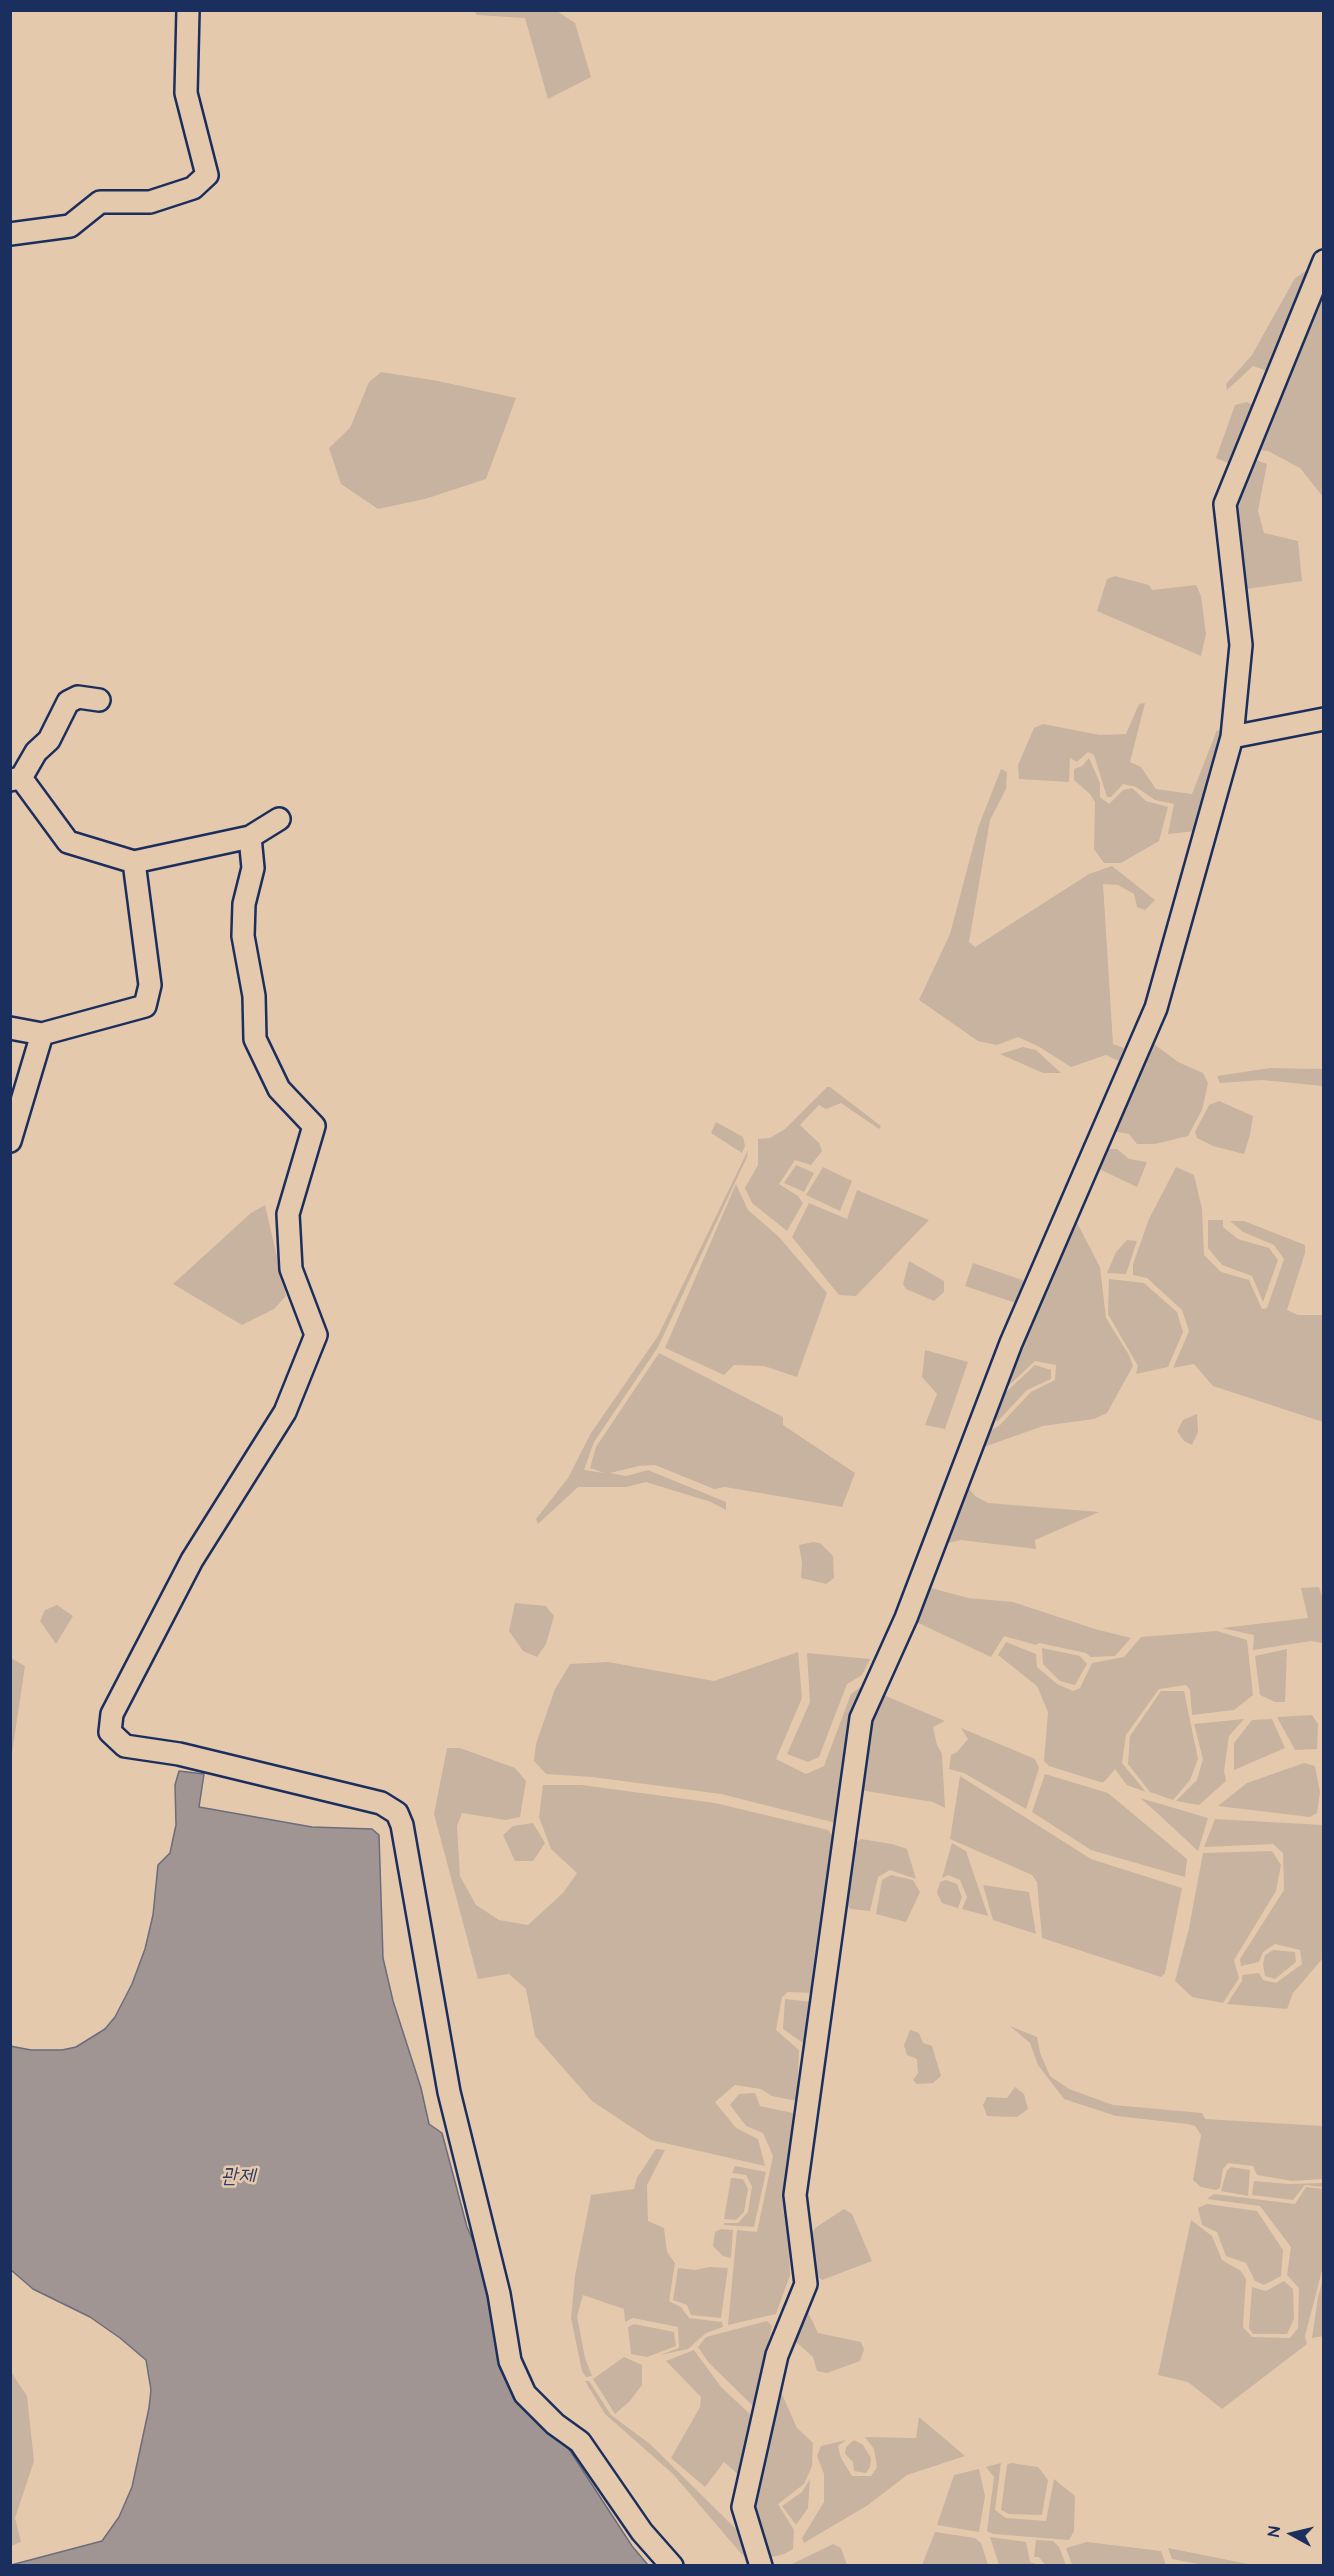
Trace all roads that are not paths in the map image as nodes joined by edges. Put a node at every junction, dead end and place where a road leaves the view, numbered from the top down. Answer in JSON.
{"nodes":[{"id":1,"x":188,"y":10,"type":"edge"},
{"id":2,"x":10,"y":234,"type":"edge"},
{"id":3,"x":1323,"y":261,"type":"edge"},
{"id":4,"x":99,"y":700,"type":"dead end"},
{"id":5,"x":1323,"y":719,"type":"edge"},
{"id":6,"x":1232,"y":737,"type":"junction"},
{"id":7,"x":16,"y":779,"type":"edge"},
{"id":8,"x":279,"y":819,"type":"dead end"},
{"id":9,"x":250,"y":837,"type":"junction"},
{"id":10,"x":134,"y":862,"type":"junction"},
{"id":11,"x":10,"y":1028,"type":"edge"},
{"id":12,"x":42,"y":1034,"type":"junction"},
{"id":13,"x":10,"y":1141,"type":"edge"},
{"id":14,"x":672,"y":2565,"type":"edge"},
{"id":15,"x":761,"y":2565,"type":"edge"}],
"edges":[{"from":1,"to":2,"type":"street"},
{"from":3,"to":6,"type":"street"},
{"from":4,"to":7,"type":"street"},
{"from":5,"to":6,"type":"street"},
{"from":6,"to":15,"type":"street"},
{"from":7,"to":10,"type":"street"},
{"from":8,"to":9,"type":"street"},
{"from":9,"to":10,"type":"street"},
{"from":9,"to":14,"type":"street"},
{"from":10,"to":12,"type":"street"},
{"from":11,"to":12,"type":"street"},
{"from":12,"to":13,"type":"street"}]}
